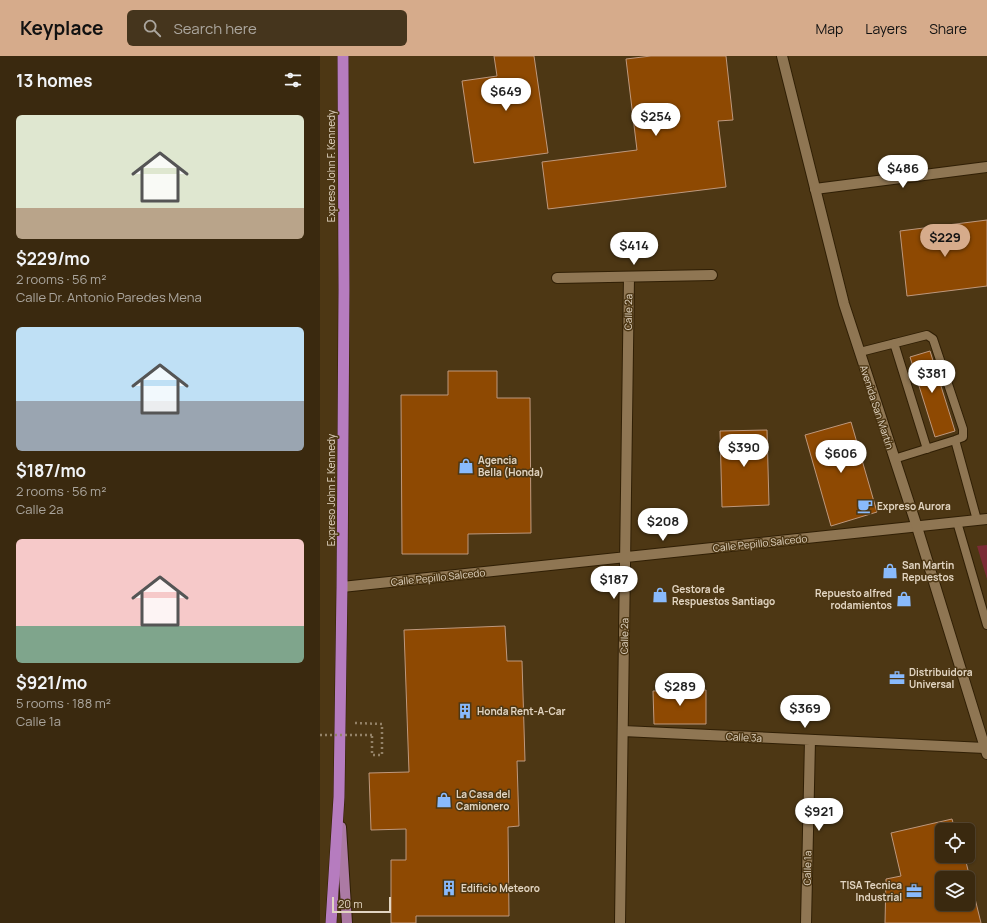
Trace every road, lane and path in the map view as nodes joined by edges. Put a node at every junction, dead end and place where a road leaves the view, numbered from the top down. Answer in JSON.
{"nodes":[{"id":1,"x":343,"y":56,"type":"edge"},
{"id":2,"x":782,"y":56,"type":"edge"},
{"id":3,"x":987,"y":167,"type":"edge"},
{"id":4,"x":815,"y":189,"type":"junction"},
{"id":5,"x":712,"y":275,"type":"dead end"},
{"id":6,"x":629,"y":277,"type":"junction"},
{"id":7,"x":557,"y":278,"type":"dead end"},
{"id":8,"x":894,"y":343,"type":"junction"},
{"id":9,"x":860,"y":352,"type":"junction"},
{"id":10,"x":955,"y":440,"type":"junction"},
{"id":11,"x":927,"y":449,"type":"junction"},
{"id":12,"x":894,"y":459,"type":"junction"},
{"id":13,"x":982,"y":519,"type":"edge"},
{"id":14,"x":957,"y":522,"type":"junction"},
{"id":15,"x":917,"y":527,"type":"junction"},
{"id":16,"x":625,"y":556,"type":"junction"},
{"id":17,"x":342,"y":587,"type":"junction"},
{"id":18,"x":987,"y":625,"type":"edge"},
{"id":19,"x":340,"y":723,"type":"junction"},
{"id":20,"x":623,"y":731,"type":"junction"},
{"id":21,"x":320,"y":735,"type":"edge"},
{"id":22,"x":810,"y":740,"type":"junction"},
{"id":23,"x":986,"y":751,"type":"edge"},
{"id":24,"x":339,"y":797,"type":"junction"},
{"id":25,"x":331,"y":923,"type":"edge"},
{"id":26,"x":347,"y":923,"type":"edge"},
{"id":27,"x":620,"y":923,"type":"edge"},
{"id":28,"x":806,"y":923,"type":"edge"}],
"edges":[{"from":1,"to":17,"type":"highway","name":"Expreso John F. Kennedy"},
{"from":2,"to":4,"type":"street","name":"Avenida San Martín"},
{"from":3,"to":4,"type":"street"},
{"from":4,"to":9,"type":"street","name":"Avenida San Martín"},
{"from":5,"to":6,"type":"street"},
{"from":6,"to":7,"type":"street"},
{"from":6,"to":16,"type":"street","name":"Calle 2a"},
{"from":8,"to":9,"type":"lane"},
{"from":8,"to":10,"type":"lane"},
{"from":8,"to":11,"type":"lane"},
{"from":9,"to":12,"type":"street","name":"Avenida San Martín"},
{"from":10,"to":11,"type":"lane"},
{"from":10,"to":13,"type":"lane"},
{"from":11,"to":12,"type":"lane"},
{"from":12,"to":15,"type":"street","name":"Avenida San Martín"},
{"from":13,"to":14,"type":"street","name":"Calle Pepillo Salcedo"},
{"from":14,"to":15,"type":"street","name":"Calle Pepillo Salcedo"},
{"from":14,"to":18,"type":"lane"},
{"from":15,"to":16,"type":"street","name":"Calle Pepillo Salcedo"},
{"from":15,"to":23,"type":"street","name":"Avenida San Martín"},
{"from":16,"to":17,"type":"street","name":"Calle Pepillo Salcedo"},
{"from":16,"to":20,"type":"street","name":"Calle 2a"},
{"from":17,"to":19,"type":"highway","name":"Expreso John F. Kennedy"},
{"from":19,"to":21,"type":"path","bridge":true},
{"from":19,"to":24,"type":"highway","name":"Expreso John F. Kennedy"},
{"from":20,"to":22,"type":"street","name":"Calle 3a"},
{"from":20,"to":27,"type":"street","name":"Calle 2a"},
{"from":22,"to":23,"type":"street","name":"Calle 3a"},
{"from":22,"to":28,"type":"street","name":"Calle 1a"},
{"from":24,"to":25,"type":"highway","name":"Expreso John F. Kennedy"},
{"from":24,"to":26,"type":"main road"}]}
